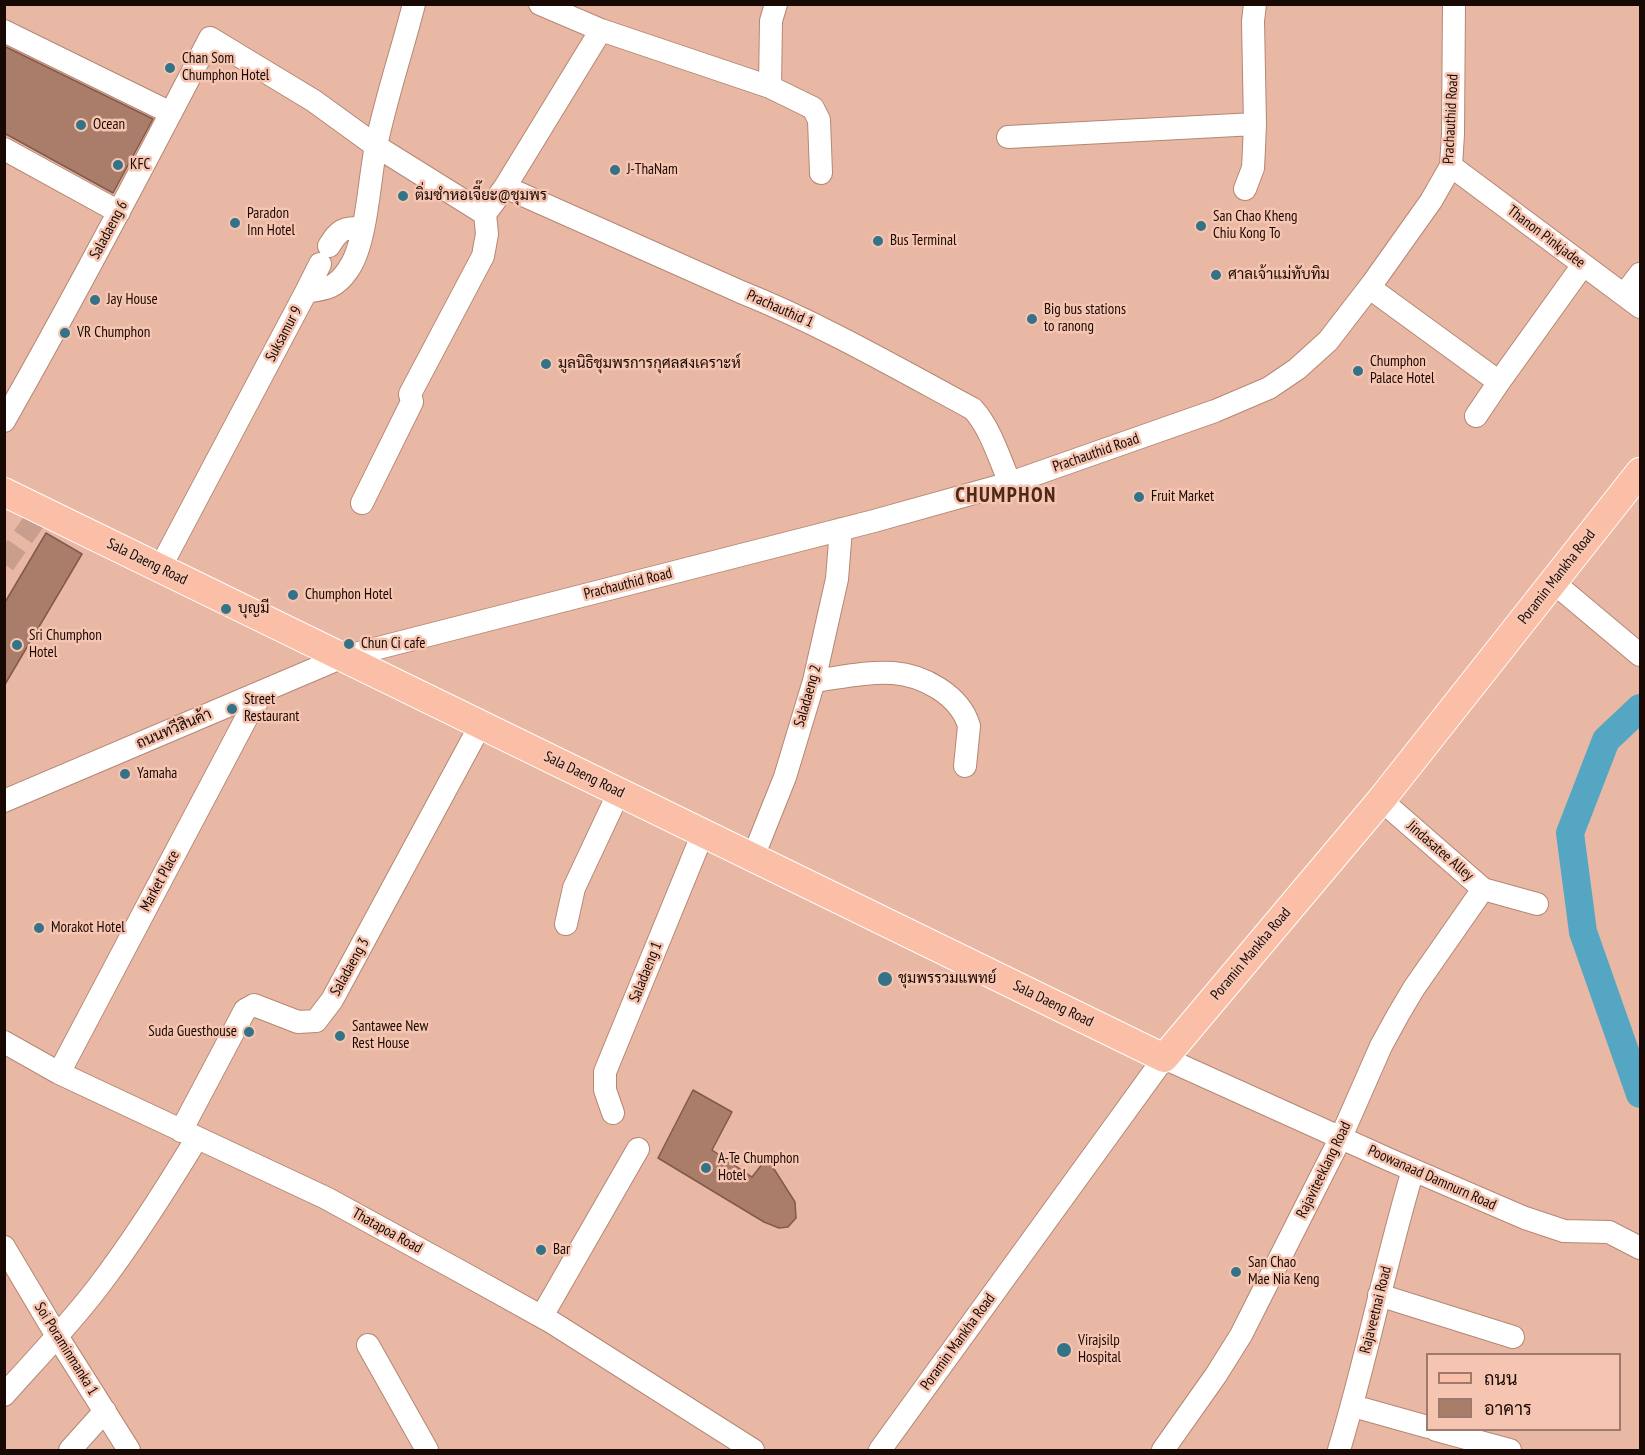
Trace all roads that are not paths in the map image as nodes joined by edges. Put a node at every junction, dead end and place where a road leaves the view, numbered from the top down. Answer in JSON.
{"nodes":[{"id":1,"x":414,"y":4,"type":"edge"},
{"id":2,"x":540,"y":4,"type":"edge"},
{"id":3,"x":776,"y":4,"type":"edge"},
{"id":4,"x":1255,"y":4,"type":"edge"},
{"id":5,"x":1454,"y":4,"type":"edge"},
{"id":6,"x":602,"y":30,"type":"junction"},
{"id":7,"x":4,"y":31,"type":"edge"},
{"id":8,"x":770,"y":87,"type":"junction"},
{"id":9,"x":171,"y":113,"type":"junction"},
{"id":10,"x":1255,"y":124,"type":"junction"},
{"id":11,"x":1008,"y":137,"type":"dead end"},
{"id":12,"x":376,"y":146,"type":"junction"},
{"id":13,"x":4,"y":149,"type":"edge"},
{"id":14,"x":1451,"y":166,"type":"junction"},
{"id":15,"x":821,"y":173,"type":"dead end"},
{"id":16,"x":505,"y":187,"type":"junction"},
{"id":17,"x":1245,"y":189,"type":"dead end"},
{"id":18,"x":119,"y":212,"type":"junction"},
{"id":19,"x":485,"y":214,"type":"junction"},
{"id":20,"x":363,"y":228,"type":"junction"},
{"id":21,"x":1583,"y":265,"type":"junction"},
{"id":22,"x":1641,"y":274,"type":"edge"},
{"id":23,"x":1370,"y":288,"type":"junction"},
{"id":24,"x":306,"y":292,"type":"junction"},
{"id":25,"x":1632,"y":301,"type":"edge"},
{"id":26,"x":1499,"y":382,"type":"junction"},
{"id":27,"x":1476,"y":416,"type":"dead end"},
{"id":28,"x":4,"y":421,"type":"edge"},
{"id":29,"x":1641,"y":472,"type":"edge"},
{"id":30,"x":1010,"y":483,"type":"junction"},
{"id":31,"x":4,"y":492,"type":"edge"},
{"id":32,"x":362,"y":503,"type":"dead end"},
{"id":33,"x":841,"y":529,"type":"junction"},
{"id":34,"x":160,"y":568,"type":"junction"},
{"id":35,"x":1552,"y":582,"type":"junction"},
{"id":36,"x":1641,"y":655,"type":"edge"},
{"id":37,"x":343,"y":657,"type":"junction"},
{"id":38,"x":814,"y":681,"type":"junction"},
{"id":39,"x":264,"y":691,"type":"junction"},
{"id":40,"x":481,"y":724,"type":"junction"},
{"id":41,"x":965,"y":766,"type":"dead end"},
{"id":42,"x":619,"y":792,"type":"junction"},
{"id":43,"x":1381,"y":800,"type":"junction"},
{"id":44,"x":4,"y":801,"type":"edge"},
{"id":45,"x":703,"y":833,"type":"junction"},
{"id":46,"x":753,"y":857,"type":"junction"},
{"id":47,"x":1483,"y":889,"type":"junction"},
{"id":48,"x":1537,"y":904,"type":"dead end"},
{"id":49,"x":567,"y":924,"type":"dead end"},
{"id":50,"x":4,"y":1042,"type":"edge"},
{"id":51,"x":1164,"y":1058,"type":"junction"},
{"id":52,"x":59,"y":1073,"type":"junction"},
{"id":53,"x":614,"y":1113,"type":"dead end"},
{"id":54,"x":189,"y":1135,"type":"junction"},
{"id":55,"x":1341,"y":1137,"type":"junction"},
{"id":56,"x":638,"y":1149,"type":"dead end"},
{"id":57,"x":1413,"y":1170,"type":"junction"},
{"id":58,"x":4,"y":1247,"type":"edge"},
{"id":59,"x":1641,"y":1248,"type":"edge"},
{"id":60,"x":1379,"y":1295,"type":"junction"},
{"id":61,"x":542,"y":1316,"type":"junction"},
{"id":62,"x":57,"y":1336,"type":"junction"},
{"id":63,"x":1513,"y":1337,"type":"dead end"},
{"id":64,"x":368,"y":1345,"type":"dead end"},
{"id":65,"x":4,"y":1395,"type":"edge"},
{"id":66,"x":1353,"y":1406,"type":"junction"},
{"id":67,"x":105,"y":1411,"type":"junction"},
{"id":68,"x":1426,"y":1426,"type":"edge"},
{"id":69,"x":1440,"y":1431,"type":"edge"},
{"id":70,"x":70,"y":1450,"type":"edge"},
{"id":71,"x":129,"y":1450,"type":"edge"},
{"id":72,"x":427,"y":1450,"type":"edge"},
{"id":73,"x":753,"y":1450,"type":"edge"},
{"id":74,"x":880,"y":1450,"type":"edge"},
{"id":75,"x":1164,"y":1450,"type":"edge"},
{"id":76,"x":1339,"y":1450,"type":"edge"},
{"id":77,"x":1510,"y":1450,"type":"edge"}],
"edges":[{"from":1,"to":12,"type":"street","name":"Suksamur 9"},
{"from":2,"to":6,"type":"street"},
{"from":3,"to":8,"type":"street"},
{"from":4,"to":10,"type":"street"},
{"from":5,"to":14,"type":"street","name":"Prachauthid Road"},
{"from":6,"to":8,"type":"street"},
{"from":6,"to":16,"type":"street"},
{"from":7,"to":9,"type":"street"},
{"from":8,"to":15,"type":"street"},
{"from":9,"to":12,"type":"street","name":"Saladaeng 6"},
{"from":9,"to":18,"type":"street","name":"Saladaeng 6"},
{"from":10,"to":11,"type":"street"},
{"from":10,"to":17,"type":"street"},
{"from":12,"to":19,"type":"street"},
{"from":12,"to":20,"type":"street","name":"Suksamur 9"},
{"from":13,"to":18,"type":"street"},
{"from":14,"to":21,"type":"street","name":"Thanon Pinkjadee"},
{"from":14,"to":23,"type":"street","name":"Prachauthid Road"},
{"from":16,"to":19,"type":"street"},
{"from":16,"to":30,"type":"street","name":"Prachauthid 1"},
{"from":18,"to":28,"type":"street","name":"Saladaeng 6"},
{"from":19,"to":32,"type":"street"},
{"from":20,"to":24,"type":"street"},
{"from":20,"to":24,"type":"street","name":"Suksamur 9"},
{"from":21,"to":25,"type":"street","name":"Thanon Pinkjadee"},
{"from":21,"to":26,"type":"street"},
{"from":22,"to":25,"type":"street"},
{"from":23,"to":26,"type":"street"},
{"from":23,"to":30,"type":"street","name":"Prachauthid Road"},
{"from":24,"to":34,"type":"street","name":"Suksamur 9"},
{"from":26,"to":27,"type":"street"},
{"from":29,"to":35,"type":"main road","name":"Poramin Mankha Road"},
{"from":30,"to":33,"type":"street","name":"Prachauthid Road"},
{"from":31,"to":34,"type":"main road","name":"Sala Daeng Road"},
{"from":33,"to":37,"type":"street","name":"Prachauthid Road"},
{"from":33,"to":38,"type":"street","name":"Saladaeng 2"},
{"from":34,"to":37,"type":"main road","name":"Sala Daeng Road"},
{"from":35,"to":36,"type":"street"},
{"from":35,"to":43,"type":"main road","name":"Poramin Mankha Road"},
{"from":37,"to":39,"type":"street","name":"ถนนทวีสินค้า"},
{"from":37,"to":40,"type":"main road","name":"Sala Daeng Road"},
{"from":38,"to":41,"type":"street"},
{"from":38,"to":46,"type":"street","name":"Saladaeng 2"},
{"from":39,"to":44,"type":"street","name":"ถนนทวีสินค้า"},
{"from":39,"to":52,"type":"street","name":"Market Place"},
{"from":40,"to":42,"type":"main road","name":"Sala Daeng Road"},
{"from":40,"to":54,"type":"street","name":"Saladaeng 3"},
{"from":42,"to":45,"type":"main road","name":"Sala Daeng Road"},
{"from":42,"to":49,"type":"street"},
{"from":43,"to":47,"type":"street","name":"Jindasatee Alley"},
{"from":43,"to":51,"type":"main road","name":"Poramin Mankha Road"},
{"from":45,"to":46,"type":"main road","name":"Sala Daeng Road"},
{"from":45,"to":53,"type":"street","name":"Saladaeng 1"},
{"from":46,"to":51,"type":"main road","name":"Sala Daeng Road"},
{"from":47,"to":48,"type":"street","name":"Jindasatee Alley"},
{"from":47,"to":55,"type":"street","name":"Rajaviteeklang Road"},
{"from":50,"to":52,"type":"street","name":"Thatapoa Road"},
{"from":51,"to":55,"type":"street","name":"Poowanaad Damnurn Road"},
{"from":51,"to":74,"type":"street","name":"Poramin Mankha Road"},
{"from":52,"to":54,"type":"street","name":"Thatapoa Road"},
{"from":54,"to":61,"type":"street","name":"Thatapoa Road"},
{"from":54,"to":62,"type":"street"},
{"from":55,"to":57,"type":"street","name":"Poowanaad Damnurn Road"},
{"from":55,"to":75,"type":"street","name":"Rajaviteeklang Road"},
{"from":56,"to":61,"type":"street"},
{"from":57,"to":59,"type":"street","name":"Poowanaad Damnurn Road"},
{"from":57,"to":60,"type":"street","name":"Rajaveetnai Road"},
{"from":58,"to":62,"type":"street","name":"Soi Poraminmanka 1"},
{"from":60,"to":63,"type":"street"},
{"from":60,"to":66,"type":"street","name":"Rajaveetnai Road"},
{"from":61,"to":73,"type":"street","name":"Thatapoa Road"},
{"from":62,"to":65,"type":"street"},
{"from":62,"to":67,"type":"street","name":"Soi Poraminmanka 1"},
{"from":64,"to":72,"type":"street"},
{"from":66,"to":68,"type":"street"},
{"from":66,"to":76,"type":"street","name":"Rajaveetnai Road"},
{"from":67,"to":70,"type":"street"},
{"from":67,"to":71,"type":"street","name":"Soi Poraminmanka 1"},
{"from":69,"to":77,"type":"street"}]}
